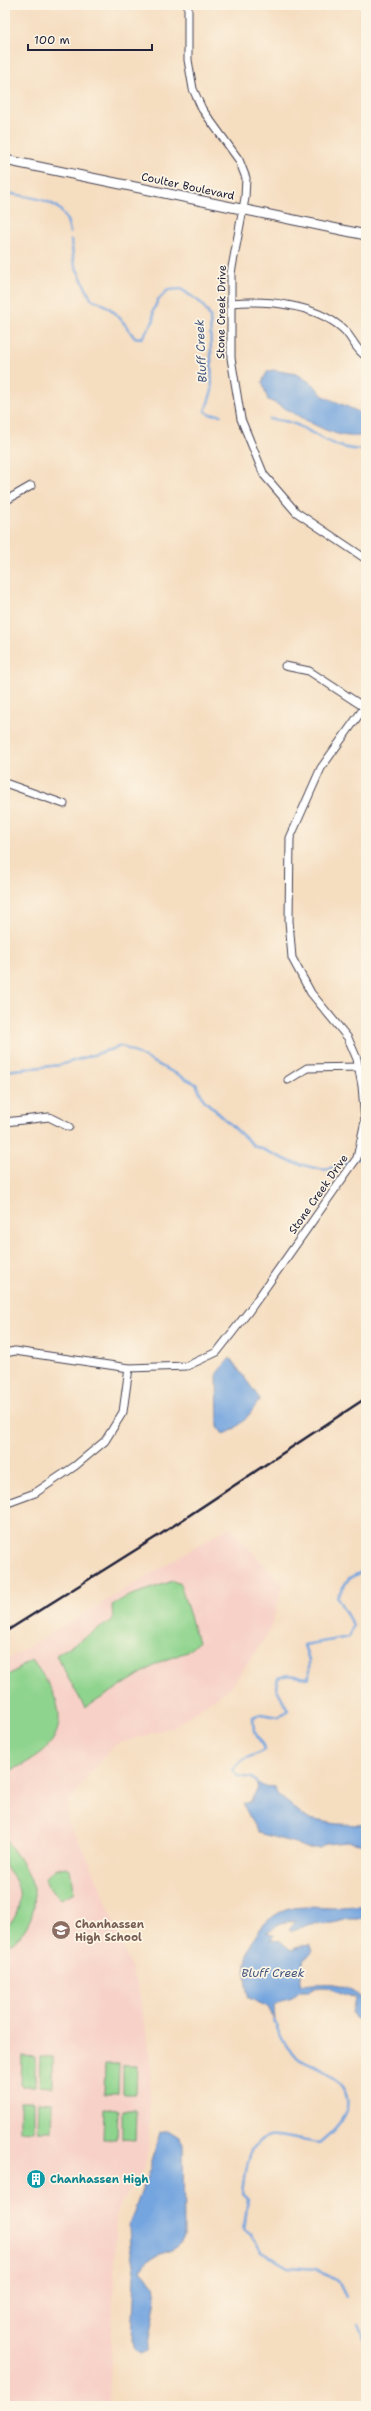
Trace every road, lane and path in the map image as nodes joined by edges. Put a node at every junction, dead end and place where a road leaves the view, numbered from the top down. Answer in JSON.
{"nodes":[{"id":1,"x":188,"y":5,"type":"edge"},
{"id":2,"x":5,"y":160,"type":"edge"},
{"id":3,"x":243,"y":210,"type":"junction"},
{"id":4,"x":366,"y":235,"type":"edge"},
{"id":5,"x":231,"y":303,"type":"junction"},
{"id":6,"x":366,"y":356,"type":"edge"},
{"id":7,"x":31,"y":486,"type":"dead end"},
{"id":8,"x":5,"y":501,"type":"edge"},
{"id":9,"x":366,"y":559,"type":"edge"},
{"id":10,"x":285,"y":666,"type":"dead end"},
{"id":11,"x":365,"y":706,"type":"edge"},
{"id":12,"x":5,"y":783,"type":"edge"},
{"id":13,"x":64,"y":804,"type":"dead end"},
{"id":14,"x":359,"y":1067,"type":"junction"},
{"id":15,"x":288,"y":1080,"type":"dead end"},
{"id":16,"x":5,"y":1122,"type":"edge"},
{"id":17,"x":69,"y":1127,"type":"dead end"},
{"id":18,"x":5,"y":1353,"type":"edge"},
{"id":19,"x":129,"y":1368,"type":"junction"},
{"id":20,"x":5,"y":1504,"type":"edge"}],
"edges":[{"from":1,"to":3,"type":"street","name":"Stone Creek Drive"},
{"from":2,"to":3,"type":"street","name":"Coulter Boulevard"},
{"from":3,"to":4,"type":"street","name":"Coulter Boulevard"},
{"from":3,"to":5,"type":"street","name":"Stone Creek Drive"},
{"from":5,"to":6,"type":"street"},
{"from":5,"to":9,"type":"street","name":"Stone Creek Drive"},
{"from":7,"to":8,"type":"street"},
{"from":10,"to":11,"type":"street"},
{"from":11,"to":14,"type":"street","name":"Stone Creek Drive"},
{"from":12,"to":13,"type":"street"},
{"from":14,"to":15,"type":"street"},
{"from":14,"to":19,"type":"street","name":"Stone Creek Drive"},
{"from":16,"to":17,"type":"street"},
{"from":18,"to":19,"type":"street","name":"Stone Creek Drive"},
{"from":19,"to":20,"type":"street"}]}
